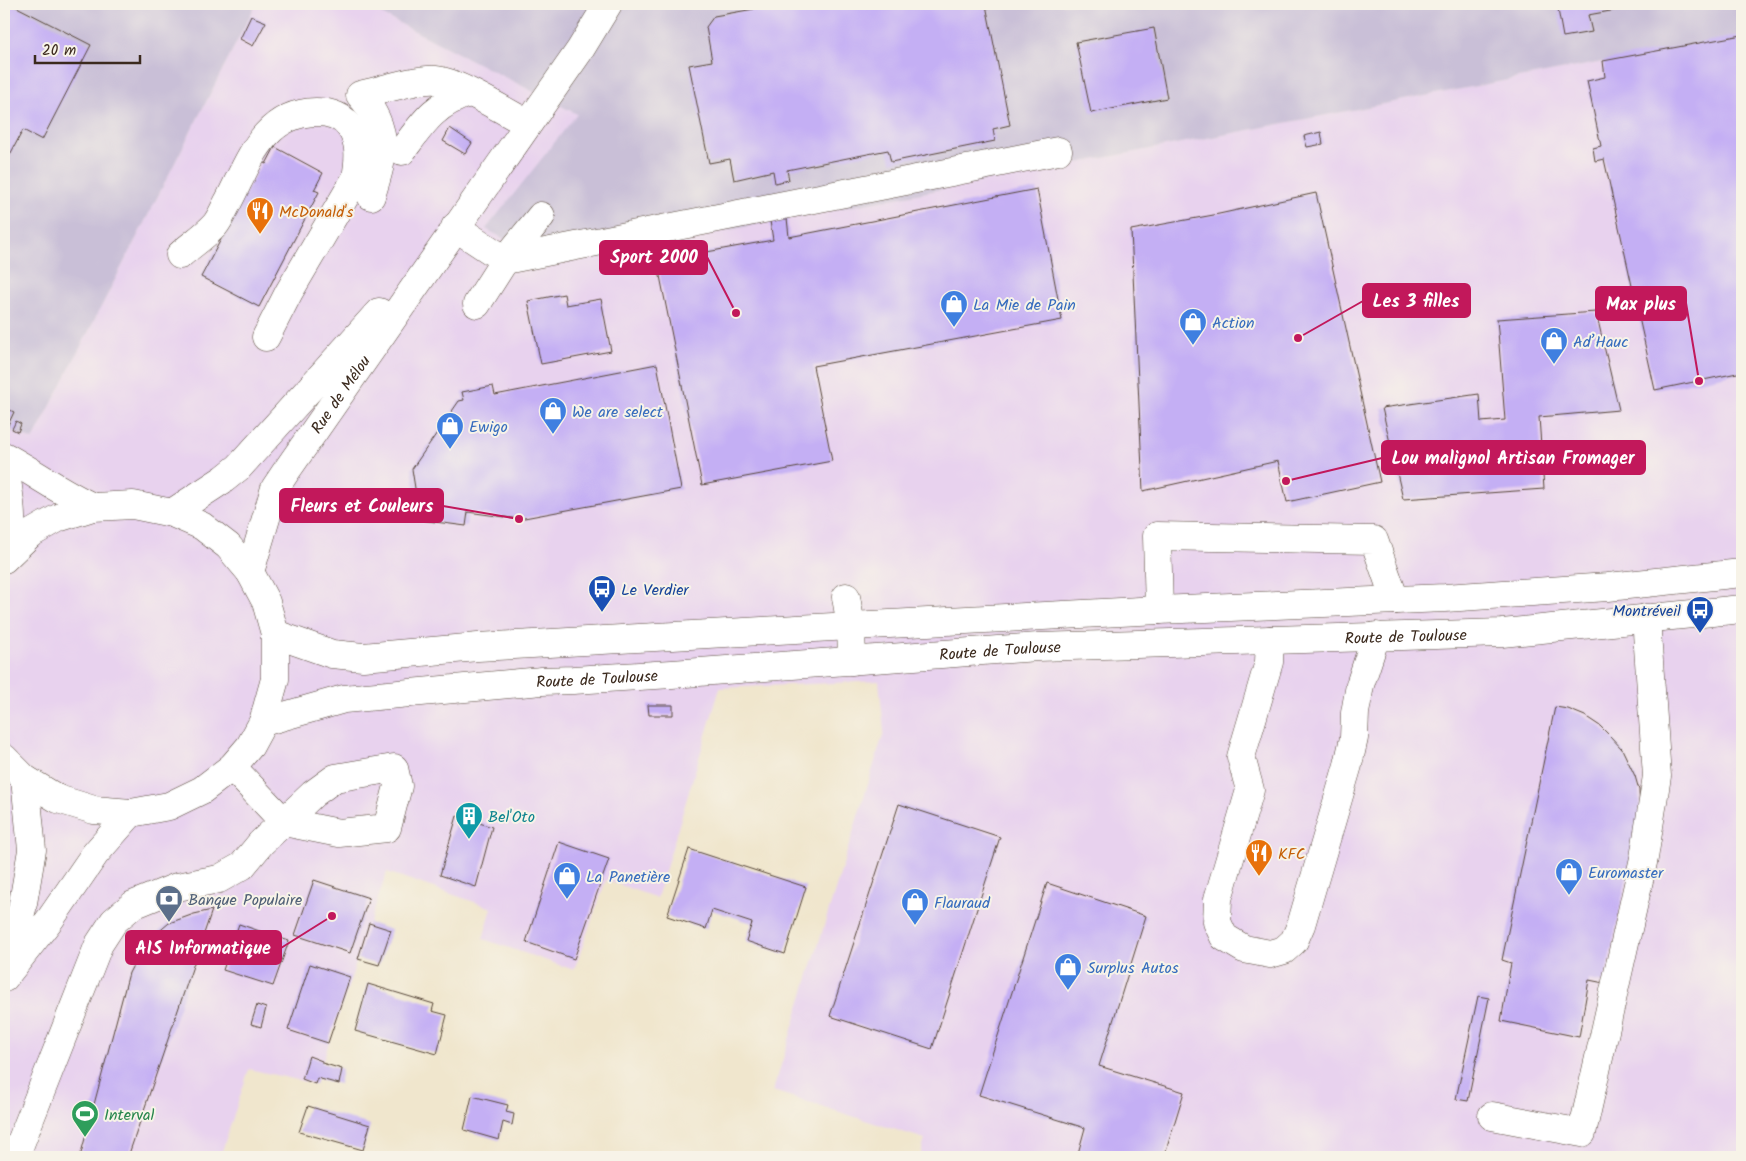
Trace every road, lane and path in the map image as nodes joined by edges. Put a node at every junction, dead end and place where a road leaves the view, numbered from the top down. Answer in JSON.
{"nodes":[{"id":1,"x":608,"y":4,"type":"edge"},
{"id":2,"x":469,"y":93,"type":"junction"},
{"id":3,"x":528,"y":124,"type":"junction"},
{"id":4,"x":402,"y":151,"type":"dead end"},
{"id":5,"x":1058,"y":151,"type":"dead end"},
{"id":6,"x":372,"y":196,"type":"dead end"},
{"id":7,"x":541,"y":216,"type":"dead end"},
{"id":8,"x":455,"y":227,"type":"junction"},
{"id":9,"x":180,"y":255,"type":"dead end"},
{"id":10,"x":505,"y":260,"type":"junction"},
{"id":11,"x":477,"y":304,"type":"dead end"},
{"id":12,"x":266,"y":337,"type":"dead end"},
{"id":13,"x":4,"y":456,"type":"edge"},
{"id":14,"x":4,"y":462,"type":"edge"},
{"id":15,"x":93,"y":507,"type":"junction"},
{"id":16,"x":172,"y":513,"type":"junction"},
{"id":17,"x":5,"y":558,"type":"edge"},
{"id":18,"x":250,"y":572,"type":"junction"},
{"id":19,"x":1742,"y":573,"type":"edge"},
{"id":20,"x":846,"y":597,"type":"dead end"},
{"id":21,"x":1395,"y":600,"type":"junction"},
{"id":22,"x":1742,"y":609,"type":"edge"},
{"id":23,"x":1158,"y":610,"type":"junction"},
{"id":24,"x":1646,"y":618,"type":"junction"},
{"id":25,"x":851,"y":626,"type":"junction"},
{"id":26,"x":275,"y":634,"type":"junction"},
{"id":27,"x":1376,"y":636,"type":"junction"},
{"id":28,"x":1270,"y":640,"type":"junction"},
{"id":29,"x":852,"y":661,"type":"junction"},
{"id":30,"x":263,"y":722,"type":"junction"},
{"id":31,"x":4,"y":758,"type":"edge"},
{"id":32,"x":232,"y":767,"type":"junction"},
{"id":33,"x":25,"y":779,"type":"junction"},
{"id":34,"x":132,"y":813,"type":"junction"},
{"id":35,"x":4,"y":973,"type":"edge"},
{"id":36,"x":4,"y":978,"type":"edge"},
{"id":37,"x":1492,"y":1116,"type":"dead end"},
{"id":38,"x":15,"y":1157,"type":"edge"}],
"edges":[{"from":1,"to":3,"type":"main road","name":"Rue de Mélou"},
{"from":2,"to":3,"type":"main road"},
{"from":2,"to":4,"type":"main road"},
{"from":2,"to":6,"type":"main road"},
{"from":3,"to":8,"type":"main road","name":"Rue de Mélou"},
{"from":5,"to":10,"type":"main road"},
{"from":7,"to":10,"type":"main road"},
{"from":8,"to":10,"type":"main road"},
{"from":8,"to":16,"type":"main road","name":"Rue de Mélou"},
{"from":8,"to":18,"type":"main road","name":"Rue de Mélou"},
{"from":9,"to":12,"type":"main road"},
{"from":10,"to":11,"type":"main road"},
{"from":13,"to":15,"type":"main road"},
{"from":14,"to":17,"type":"main road"},
{"from":15,"to":16,"type":"main road"},
{"from":15,"to":17,"type":"main road"},
{"from":16,"to":18,"type":"main road"},
{"from":18,"to":26,"type":"main road"},
{"from":19,"to":21,"type":"main road"},
{"from":20,"to":25,"type":"main road"},
{"from":21,"to":23,"type":"main road"},
{"from":21,"to":23,"type":"main road"},
{"from":22,"to":24,"type":"main road","name":"Route de Toulouse"},
{"from":23,"to":25,"type":"main road"},
{"from":24,"to":27,"type":"main road","name":"Route de Toulouse"},
{"from":24,"to":37,"type":"main road"},
{"from":25,"to":26,"type":"main road"},
{"from":25,"to":29,"type":"main road"},
{"from":26,"to":30,"type":"main road"},
{"from":27,"to":28,"type":"main road","name":"Route de Toulouse"},
{"from":27,"to":28,"type":"main road"},
{"from":28,"to":29,"type":"main road","name":"Route de Toulouse"},
{"from":29,"to":30,"type":"main road","name":"Route de Toulouse"},
{"from":30,"to":32,"type":"main road"},
{"from":31,"to":33,"type":"main road"},
{"from":32,"to":34,"type":"main road"},
{"from":32,"to":38,"type":"main road"},
{"from":33,"to":34,"type":"main road"},
{"from":33,"to":35,"type":"main road"},
{"from":34,"to":36,"type":"main road"}]}
